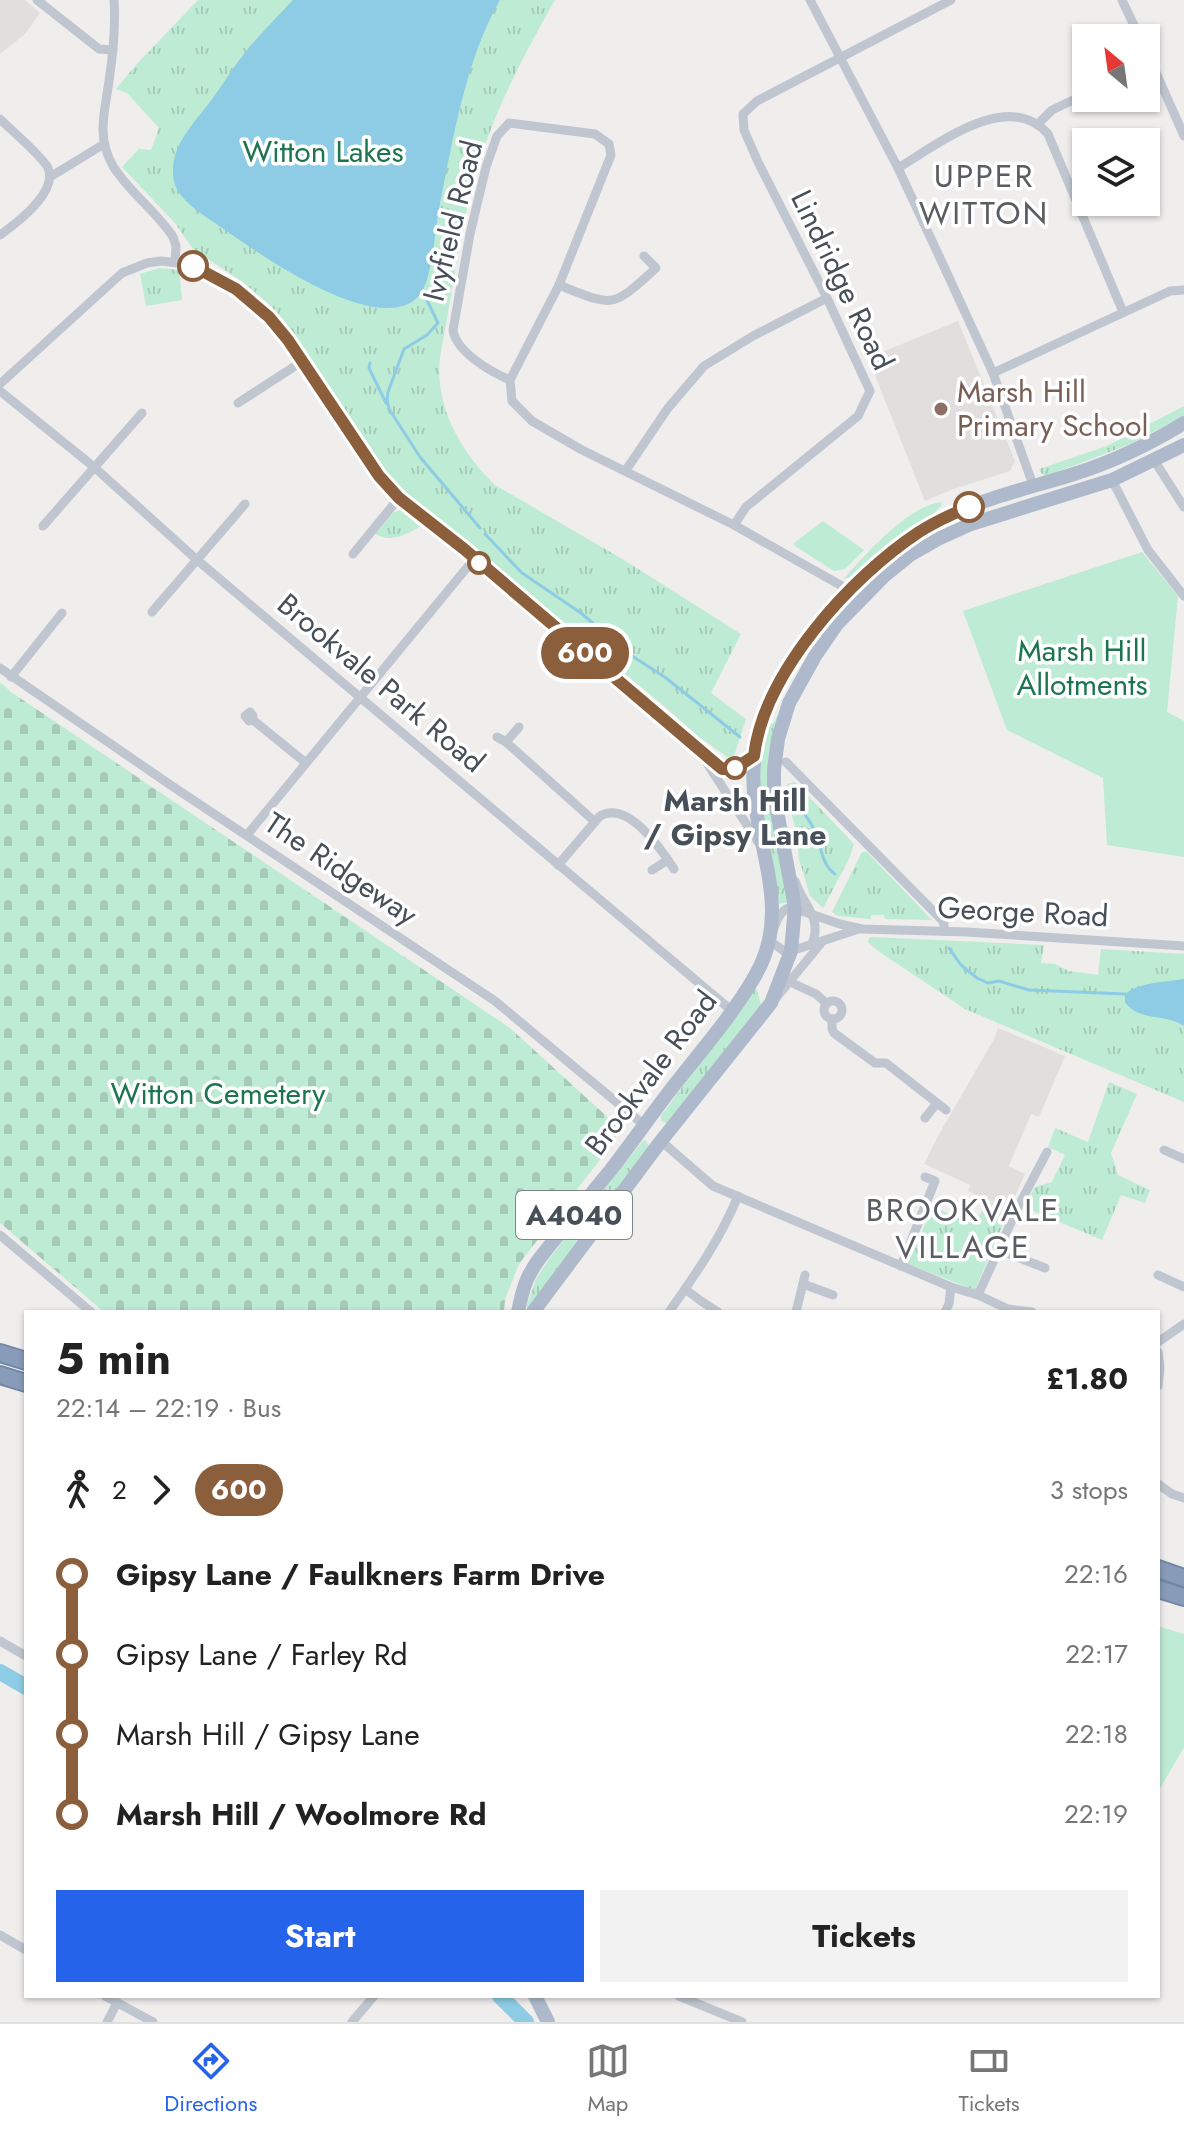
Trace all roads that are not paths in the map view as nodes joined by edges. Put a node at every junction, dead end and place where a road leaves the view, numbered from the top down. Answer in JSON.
{"nodes":[{"id":1,"x":37,"y":0,"type":"edge"},
{"id":2,"x":123,"y":0,"type":"edge"},
{"id":3,"x":810,"y":0,"type":"edge"},
{"id":4,"x":951,"y":0,"type":"edge"},
{"id":5,"x":1122,"y":0,"type":"edge"},
{"id":6,"x":114,"y":4,"type":"edge"},
{"id":7,"x":1133,"y":24,"type":"edge"},
{"id":8,"x":113,"y":50,"type":"junction"},
{"id":9,"x":839,"y":58,"type":"junction"},
{"id":10,"x":1160,"y":87,"type":"edge"},
{"id":11,"x":1072,"y":101,"type":"edge"},
{"id":12,"x":0,"y":119,"type":"edge"},
{"id":13,"x":1039,"y":123,"type":"junction"},
{"id":14,"x":1184,"y":136,"type":"edge"},
{"id":15,"x":104,"y":144,"type":"junction"},
{"id":16,"x":898,"y":168,"type":"junction"},
{"id":17,"x":50,"y":177,"type":"junction"},
{"id":18,"x":0,"y":235,"type":"edge"},
{"id":19,"x":644,"y":256,"type":"dead end"},
{"id":20,"x":175,"y":262,"type":"junction"},
{"id":21,"x":559,"y":285,"type":"junction"},
{"id":22,"x":1184,"y":290,"type":"edge"},
{"id":23,"x":827,"y":298,"type":"junction"},
{"id":24,"x":1123,"y":312,"type":"junction"},
{"id":25,"x":303,"y":361,"type":"junction"},
{"id":26,"x":993,"y":373,"type":"junction"},
{"id":27,"x":510,"y":380,"type":"junction"},
{"id":28,"x":0,"y":384,"type":"edge"},
{"id":29,"x":0,"y":391,"type":"edge"},
{"id":30,"x":238,"y":403,"type":"dead end"},
{"id":31,"x":142,"y":413,"type":"dead end"},
{"id":32,"x":1184,"y":423,"type":"edge"},
{"id":33,"x":1184,"y":445,"type":"edge"},
{"id":34,"x":1154,"y":460,"type":"junction"},
{"id":35,"x":94,"y":467,"type":"junction"},
{"id":36,"x":626,"y":470,"type":"junction"},
{"id":37,"x":1112,"y":480,"type":"junction"},
{"id":38,"x":1033,"y":485,"type":"junction"},
{"id":39,"x":399,"y":498,"type":"junction"},
{"id":40,"x":1041,"y":503,"type":"junction"},
{"id":41,"x":245,"y":504,"type":"dead end"},
{"id":42,"x":1184,"y":507,"type":"edge"},
{"id":43,"x":734,"y":525,"type":"junction"},
{"id":44,"x":43,"y":526,"type":"dead end"},
{"id":45,"x":353,"y":554,"type":"dead end"},
{"id":46,"x":196,"y":559,"type":"junction"},
{"id":47,"x":474,"y":559,"type":"junction"},
{"id":48,"x":849,"y":590,"type":"junction"},
{"id":49,"x":1184,"y":596,"type":"edge"},
{"id":50,"x":152,"y":612,"type":"dead end"},
{"id":51,"x":62,"y":613,"type":"dead end"},
{"id":52,"x":0,"y":668,"type":"edge"},
{"id":53,"x":11,"y":677,"type":"junction"},
{"id":54,"x":361,"y":697,"type":"junction"},
{"id":55,"x":253,"y":720,"type":"dead end"},
{"id":56,"x":519,"y":727,"type":"dead end"},
{"id":57,"x":697,"y":748,"type":"junction"},
{"id":58,"x":754,"y":756,"type":"junction"},
{"id":59,"x":786,"y":762,"type":"dead end"},
{"id":60,"x":306,"y":763,"type":"junction"},
{"id":61,"x":594,"y":821,"type":"junction"},
{"id":62,"x":247,"y":835,"type":"junction"},
{"id":63,"x":762,"y":848,"type":"junction"},
{"id":64,"x":783,"y":848,"type":"junction"},
{"id":65,"x":668,"y":860,"type":"junction"},
{"id":66,"x":558,"y":865,"type":"junction"},
{"id":67,"x":674,"y":869,"type":"dead end"},
{"id":68,"x":652,"y":870,"type":"dead end"},
{"id":69,"x":795,"y":907,"type":"junction"},
{"id":70,"x":813,"y":914,"type":"junction"},
{"id":71,"x":859,"y":929,"type":"junction"},
{"id":72,"x":944,"y":931,"type":"junction"},
{"id":73,"x":770,"y":941,"type":"junction"},
{"id":74,"x":817,"y":943,"type":"junction"},
{"id":75,"x":1184,"y":946,"type":"edge"},
{"id":76,"x":791,"y":951,"type":"junction"},
{"id":77,"x":790,"y":982,"type":"junction"},
{"id":78,"x":771,"y":1003,"type":"junction"},
{"id":79,"x":731,"y":1010,"type":"junction"},
{"id":80,"x":937,"y":1103,"type":"junction"},
{"id":81,"x":946,"y":1110,"type":"dead end"},
{"id":82,"x":925,"y":1118,"type":"dead end"},
{"id":83,"x":644,"y":1125,"type":"junction"},
{"id":84,"x":661,"y":1141,"type":"junction"},
{"id":85,"x":1164,"y":1150,"type":"dead end"},
{"id":86,"x":1047,"y":1152,"type":"dead end"},
{"id":87,"x":1184,"y":1159,"type":"edge"},
{"id":88,"x":925,"y":1177,"type":"dead end"},
{"id":89,"x":738,"y":1196,"type":"junction"},
{"id":90,"x":0,"y":1235,"type":"edge"},
{"id":91,"x":999,"y":1250,"type":"junction"},
{"id":92,"x":901,"y":1266,"type":"junction"},
{"id":93,"x":1045,"y":1268,"type":"dead end"},
{"id":94,"x":1158,"y":1275,"type":"dead end"},
{"id":95,"x":951,"y":1287,"type":"junction"},
{"id":96,"x":1184,"y":1287,"type":"edge"},
{"id":97,"x":685,"y":1289,"type":"junction"},
{"id":98,"x":833,"y":1295,"type":"dead end"},
{"id":99,"x":978,"y":1295,"type":"junction"},
{"id":100,"x":89,"y":1310,"type":"edge"},
{"id":101,"x":519,"y":1310,"type":"edge"},
{"id":102,"x":534,"y":1310,"type":"edge"},
{"id":103,"x":670,"y":1310,"type":"edge"},
{"id":104,"x":715,"y":1310,"type":"edge"},
{"id":105,"x":796,"y":1310,"type":"edge"},
{"id":106,"x":946,"y":1310,"type":"edge"},
{"id":107,"x":1016,"y":1310,"type":"edge"},
{"id":108,"x":1184,"y":1324,"type":"edge"},
{"id":109,"x":1160,"y":1341,"type":"edge"},
{"id":110,"x":0,"y":1353,"type":"edge"},
{"id":111,"x":24,"y":1360,"type":"edge"},
{"id":112,"x":0,"y":1375,"type":"edge"},
{"id":113,"x":24,"y":1382,"type":"edge"},
{"id":114,"x":1160,"y":1485,"type":"edge"},
{"id":115,"x":1184,"y":1498,"type":"edge"},
{"id":116,"x":1160,"y":1570,"type":"edge"},
{"id":117,"x":1184,"y":1578,"type":"edge"},
{"id":118,"x":1160,"y":1590,"type":"edge"},
{"id":119,"x":1184,"y":1597,"type":"edge"},
{"id":120,"x":0,"y":1641,"type":"edge"},
{"id":121,"x":24,"y":1655,"type":"edge"},
{"id":122,"x":0,"y":1935,"type":"edge"},
{"id":123,"x":24,"y":1949,"type":"edge"},
{"id":124,"x":108,"y":1998,"type":"edge"},
{"id":125,"x":372,"y":1998,"type":"edge"},
{"id":126,"x":536,"y":1998,"type":"edge"},
{"id":127,"x":684,"y":1998,"type":"edge"},
{"id":128,"x":117,"y":2003,"type":"junction"},
{"id":129,"x":107,"y":2022,"type":"edge"},
{"id":130,"x":153,"y":2022,"type":"edge"},
{"id":131,"x":352,"y":2022,"type":"edge"},
{"id":132,"x":548,"y":2022,"type":"edge"},
{"id":133,"x":742,"y":2022,"type":"edge"}],
"edges":[{"from":1,"to":8,"type":"street"},
{"from":2,"to":6,"type":"street"},
{"from":3,"to":9,"type":"street"},
{"from":4,"to":9,"type":"street"},
{"from":5,"to":7,"type":"street"},
{"from":6,"to":8,"type":"street"},
{"from":8,"to":15,"type":"street"},
{"from":9,"to":16,"type":"street"},
{"from":9,"to":23,"type":"street","name":"Lindridge Road"},
{"from":10,"to":14,"type":"street"},
{"from":11,"to":13,"type":"street"},
{"from":12,"to":17,"type":"street"},
{"from":13,"to":16,"type":"street"},
{"from":13,"to":24,"type":"street"},
{"from":15,"to":17,"type":"street"},
{"from":15,"to":20,"type":"street"},
{"from":16,"to":26,"type":"street"},
{"from":17,"to":18,"type":"street"},
{"from":19,"to":21,"type":"street"},
{"from":20,"to":25,"type":"street"},
{"from":20,"to":28,"type":"street"},
{"from":21,"to":27,"type":"street","name":"Ivyfield Road"},
{"from":21,"to":27,"type":"street","name":"Ivyfield Road"},
{"from":22,"to":24,"type":"street"},
{"from":23,"to":36,"type":"street"},
{"from":23,"to":43,"type":"street","name":"Lindridge Road"},
{"from":24,"to":26,"type":"street"},
{"from":25,"to":30,"type":"street"},
{"from":25,"to":39,"type":"street"},
{"from":26,"to":38,"type":"street"},
{"from":27,"to":36,"type":"street"},
{"from":29,"to":35,"type":"street","name":"Brookvale Park Road"},
{"from":31,"to":35,"type":"street"},
{"from":32,"to":38,"type":"main road","number":"A4040"},
{"from":33,"to":34,"type":"main road","number":"A4040"},
{"from":34,"to":37,"type":"main road","number":"A4040"},
{"from":34,"to":42,"type":"street"},
{"from":35,"to":44,"type":"street"},
{"from":35,"to":46,"type":"street","name":"Brookvale Park Road"},
{"from":36,"to":43,"type":"street"},
{"from":37,"to":40,"type":"main road","number":"A4040"},
{"from":37,"to":49,"type":"street"},
{"from":38,"to":40,"type":"main road"},
{"from":38,"to":48,"type":"main road","number":"A4040"},
{"from":39,"to":45,"type":"street"},
{"from":39,"to":47,"type":"street"},
{"from":40,"to":64,"type":"main road","number":"A4040"},
{"from":41,"to":46,"type":"street"},
{"from":43,"to":48,"type":"street"},
{"from":46,"to":50,"type":"street"},
{"from":46,"to":54,"type":"street","name":"Brookvale Park Road"},
{"from":47,"to":54,"type":"street"},
{"from":47,"to":57,"type":"street"},
{"from":48,"to":58,"type":"main road","number":"A4040"},
{"from":51,"to":53,"type":"street"},
{"from":52,"to":53,"type":"street","name":"The Ridgeway"},
{"from":53,"to":62,"type":"street","name":"The Ridgeway"},
{"from":54,"to":60,"type":"street"},
{"from":54,"to":66,"type":"street","name":"Brookvale Park Road"},
{"from":55,"to":60,"type":"street"},
{"from":56,"to":61,"type":"street"},
{"from":57,"to":58,"type":"street"},
{"from":57,"to":63,"type":"street"},
{"from":58,"to":63,"type":"main road","number":"A4040"},
{"from":59,"to":72,"type":"street"},
{"from":60,"to":62,"type":"street"},
{"from":61,"to":65,"type":"street"},
{"from":61,"to":66,"type":"street"},
{"from":62,"to":83,"type":"street","name":"The Ridgeway"},
{"from":63,"to":73,"type":"main road","number":"A4040"},
{"from":64,"to":69,"type":"main road","number":"A4040"},
{"from":64,"to":70,"type":"street"},
{"from":65,"to":67,"type":"street"},
{"from":65,"to":68,"type":"street"},
{"from":66,"to":79,"type":"street","name":"Brookvale Park Road"},
{"from":69,"to":70,"type":"street","name":"George Road"},
{"from":69,"to":73,"type":"street"},
{"from":69,"to":76,"type":"main road","number":"A4040"},
{"from":70,"to":71,"type":"street","name":"George Road"},
{"from":70,"to":74,"type":"street"},
{"from":71,"to":72,"type":"street","name":"George Road"},
{"from":71,"to":74,"type":"street","name":"George Road"},
{"from":72,"to":75,"type":"street","name":"George Road"},
{"from":73,"to":76,"type":"street"},
{"from":73,"to":79,"type":"main road","name":"Brookvale Road","number":"A4040"},
{"from":74,"to":76,"type":"street","name":"George Road"},
{"from":74,"to":77,"type":"street"},
{"from":76,"to":78,"type":"main road","name":"Brookvale Road","number":"A4040"},
{"from":77,"to":78,"type":"street"},
{"from":77,"to":80,"type":"street"},
{"from":78,"to":84,"type":"main road","name":"Brookvale Road","number":"A4040"},
{"from":79,"to":83,"type":"main road","name":"Brookvale Road","number":"A4040"},
{"from":80,"to":81,"type":"street"},
{"from":80,"to":82,"type":"street"},
{"from":83,"to":84,"type":"main road"},
{"from":83,"to":101,"type":"main road","name":"Brookvale Road","number":"A4040"},
{"from":84,"to":89,"type":"street"},
{"from":84,"to":102,"type":"main road","name":"Brookvale Road","number":"A4040"},
{"from":85,"to":87,"type":"street"},
{"from":86,"to":91,"type":"street"},
{"from":88,"to":92,"type":"street"},
{"from":89,"to":92,"type":"street"},
{"from":89,"to":97,"type":"street"},
{"from":90,"to":100,"type":"street"},
{"from":91,"to":93,"type":"street"},
{"from":91,"to":99,"type":"street"},
{"from":92,"to":95,"type":"street"},
{"from":94,"to":96,"type":"street"},
{"from":95,"to":99,"type":"street"},
{"from":95,"to":106,"type":"street"},
{"from":97,"to":103,"type":"street"},
{"from":97,"to":104,"type":"street"},
{"from":98,"to":105,"type":"street"},
{"from":99,"to":107,"type":"street"},
{"from":108,"to":109,"type":"street"},
{"from":110,"to":111,"type":"highway"},
{"from":112,"to":113,"type":"highway"},
{"from":114,"to":115,"type":"street"},
{"from":116,"to":117,"type":"highway"},
{"from":118,"to":119,"type":"highway"},
{"from":120,"to":121,"type":"street"},
{"from":122,"to":123,"type":"street"},
{"from":124,"to":128,"type":"street"},
{"from":125,"to":131,"type":"street"},
{"from":126,"to":132,"type":"main road"},
{"from":127,"to":133,"type":"street"},
{"from":128,"to":129,"type":"street"},
{"from":128,"to":130,"type":"street"}]}
